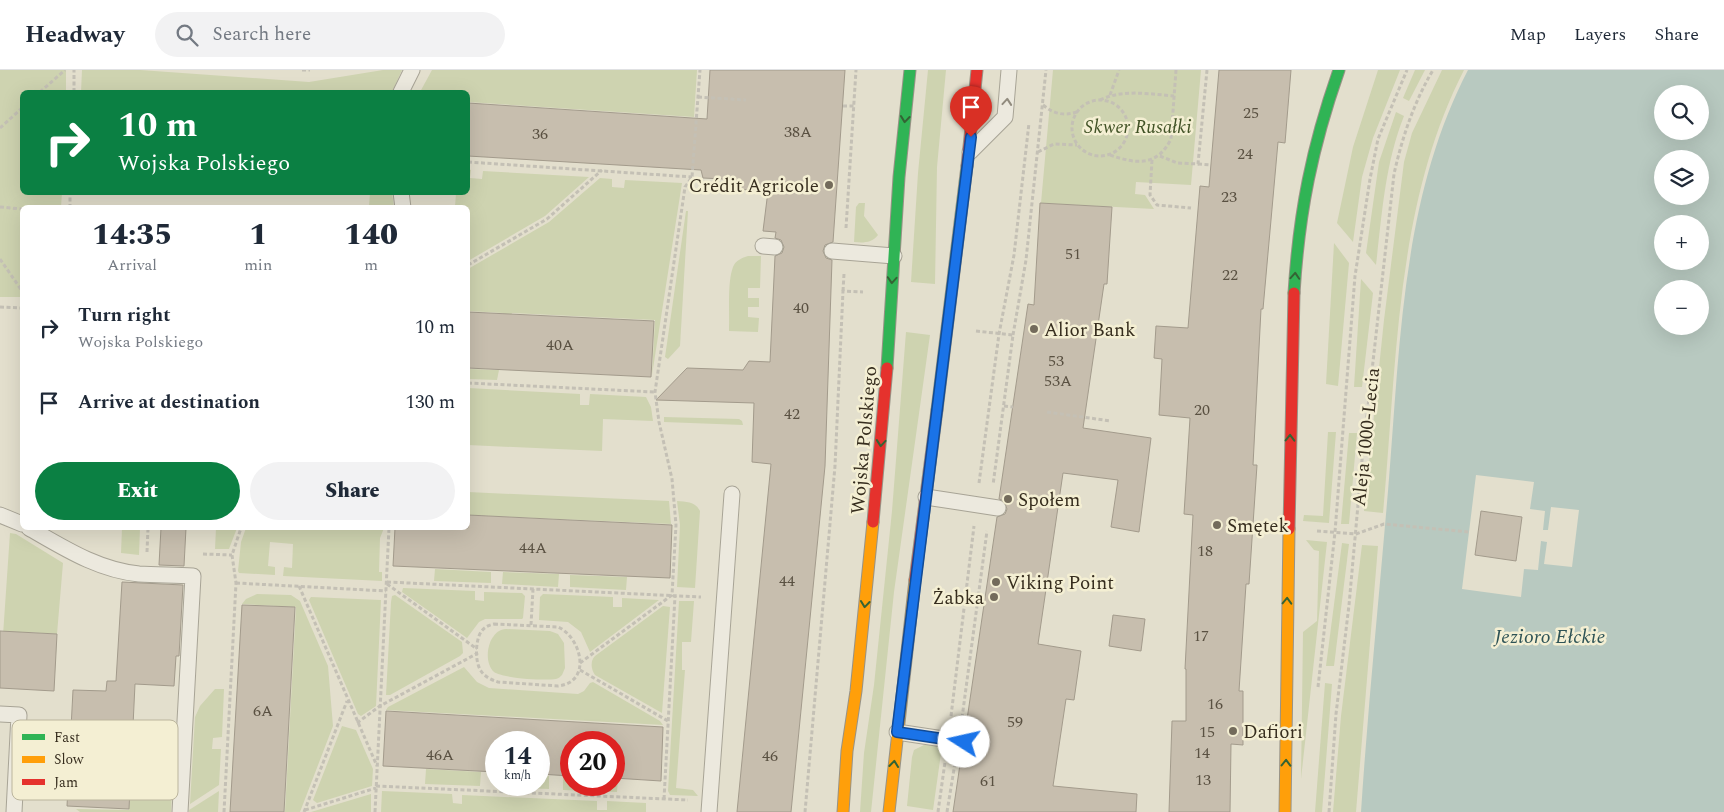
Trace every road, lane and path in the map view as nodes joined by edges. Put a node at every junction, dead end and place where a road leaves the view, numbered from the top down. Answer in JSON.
{"nodes":[{"id":1,"x":64,"y":70,"type":"edge"},
{"id":2,"x":74,"y":70,"type":"edge"},
{"id":3,"x":302,"y":70,"type":"edge"},
{"id":4,"x":310,"y":70,"type":"edge"},
{"id":5,"x":412,"y":70,"type":"edge"},
{"id":6,"x":700,"y":70,"type":"edge"},
{"id":7,"x":856,"y":70,"type":"edge"},
{"id":8,"x":910,"y":70,"type":"edge"},
{"id":9,"x":977,"y":70,"type":"edge"},
{"id":10,"x":1009,"y":70,"type":"edge"},
{"id":11,"x":1046,"y":70,"type":"edge"},
{"id":12,"x":1119,"y":70,"type":"edge"},
{"id":13,"x":1176,"y":70,"type":"edge"},
{"id":14,"x":1207,"y":70,"type":"edge"},
{"id":15,"x":1339,"y":70,"type":"edge"},
{"id":16,"x":1407,"y":70,"type":"edge"},
{"id":17,"x":1433,"y":70,"type":"edge"},
{"id":18,"x":42,"y":90,"type":"edge"},
{"id":19,"x":74,"y":90,"type":"edge"},
{"id":20,"x":403,"y":90,"type":"edge"},
{"id":21,"x":1110,"y":95,"type":"junction"},
{"id":22,"x":1174,"y":96,"type":"junction"},
{"id":23,"x":698,"y":97,"type":"junction"},
{"id":24,"x":746,"y":100,"type":"dead end"},
{"id":25,"x":1100,"y":100,"type":"junction"},
{"id":26,"x":1042,"y":104,"type":"junction"},
{"id":27,"x":843,"y":106,"type":"dead end"},
{"id":28,"x":854,"y":106,"type":"junction"},
{"id":29,"x":20,"y":110,"type":"edge"},
{"id":30,"x":1077,"y":112,"type":"junction"},
{"id":31,"x":1030,"y":116,"type":"dead end"},
{"id":32,"x":0,"y":128,"type":"edge"},
{"id":33,"x":1077,"y":145,"type":"junction"},
{"id":34,"x":1037,"y":152,"type":"junction"},
{"id":35,"x":969,"y":153,"type":"junction"},
{"id":36,"x":1109,"y":155,"type":"junction"},
{"id":37,"x":1160,"y":156,"type":"junction"},
{"id":38,"x":1152,"y":160,"type":"junction"},
{"id":39,"x":470,"y":162,"type":"edge"},
{"id":40,"x":1198,"y":164,"type":"junction"},
{"id":41,"x":1211,"y":165,"type":"dead end"},
{"id":42,"x":602,"y":170,"type":"junction"},
{"id":43,"x":692,"y":177,"type":"junction"},
{"id":44,"x":0,"y":207,"type":"edge"},
{"id":45,"x":1191,"y":208,"type":"dead end"},
{"id":46,"x":20,"y":209,"type":"edge"},
{"id":47,"x":839,"y":252,"type":"junction"},
{"id":48,"x":894,"y":256,"type":"junction"},
{"id":49,"x":0,"y":259,"type":"edge"},
{"id":50,"x":470,"y":264,"type":"edge"},
{"id":51,"x":20,"y":288,"type":"edge"},
{"id":52,"x":843,"y":291,"type":"junction"},
{"id":53,"x":891,"y":293,"type":"junction"},
{"id":54,"x":0,"y":307,"type":"edge"},
{"id":55,"x":20,"y":308,"type":"edge"},
{"id":56,"x":1013,"y":335,"type":"dead end"},
{"id":57,"x":470,"y":383,"type":"edge"},
{"id":58,"x":655,"y":392,"type":"junction"},
{"id":59,"x":1004,"y":406,"type":"dead end"},
{"id":60,"x":1013,"y":407,"type":"dead end"},
{"id":61,"x":1047,"y":412,"type":"dead end"},
{"id":62,"x":1111,"y":421,"type":"dead end"},
{"id":63,"x":732,"y":494,"type":"dead end"},
{"id":64,"x":926,"y":497,"type":"junction"},
{"id":65,"x":976,"y":505,"type":"junction"},
{"id":66,"x":998,"y":508,"type":"dead end"},
{"id":67,"x":0,"y":515,"type":"edge"},
{"id":68,"x":20,"y":523,"type":"edge"},
{"id":69,"x":32,"y":530,"type":"edge"},
{"id":70,"x":148,"y":530,"type":"edge"},
{"id":71,"x":239,"y":530,"type":"edge"},
{"id":72,"x":390,"y":530,"type":"edge"},
{"id":73,"x":1469,"y":532,"type":"dead end"},
{"id":74,"x":1356,"y":534,"type":"junction"},
{"id":75,"x":147,"y":552,"type":"dead end"},
{"id":76,"x":236,"y":583,"type":"junction"},
{"id":77,"x":386,"y":583,"type":"junction"},
{"id":78,"x":299,"y":586,"type":"junction"},
{"id":79,"x":533,"y":589,"type":"junction"},
{"id":80,"x":386,"y":591,"type":"junction"},
{"id":81,"x":674,"y":596,"type":"junction"},
{"id":82,"x":703,"y":597,"type":"dead end"},
{"id":83,"x":531,"y":625,"type":"junction"},
{"id":84,"x":478,"y":651,"type":"junction"},
{"id":85,"x":580,"y":663,"type":"junction"},
{"id":86,"x":580,"y":670,"type":"junction"},
{"id":87,"x":1317,"y":691,"type":"dead end"},
{"id":88,"x":347,"y":701,"type":"junction"},
{"id":89,"x":380,"y":706,"type":"junction"},
{"id":90,"x":0,"y":714,"type":"edge"},
{"id":91,"x":19,"y":720,"type":"edge"},
{"id":92,"x":668,"y":721,"type":"junction"},
{"id":93,"x":357,"y":723,"type":"junction"},
{"id":94,"x":897,"y":732,"type":"junction"},
{"id":95,"x":956,"y":740,"type":"junction"},
{"id":96,"x":377,"y":767,"type":"junction"},
{"id":97,"x":376,"y":787,"type":"junction"},
{"id":98,"x":664,"y":799,"type":"junction"},
{"id":99,"x":693,"y":800,"type":"dead end"},
{"id":100,"x":304,"y":811,"type":"edge"},
{"id":101,"x":180,"y":812,"type":"edge"},
{"id":102,"x":224,"y":812,"type":"edge"},
{"id":103,"x":375,"y":812,"type":"edge"},
{"id":104,"x":709,"y":812,"type":"edge"},
{"id":105,"x":805,"y":812,"type":"edge"},
{"id":106,"x":843,"y":812,"type":"edge"},
{"id":107,"x":889,"y":812,"type":"edge"},
{"id":108,"x":938,"y":812,"type":"edge"},
{"id":109,"x":1285,"y":812,"type":"edge"},
{"id":110,"x":1329,"y":812,"type":"edge"}],
"edges":[{"from":1,"to":18,"type":"path"},
{"from":2,"to":19,"type":"path"},
{"from":3,"to":4,"type":"path"},
{"from":5,"to":20,"type":"lane"},
{"from":6,"to":23,"type":"path"},
{"from":7,"to":28,"type":"path"},
{"from":8,"to":48,"type":"street","name":"Wojska Polskiego","one_way":true},
{"from":9,"to":35,"type":"street"},
{"from":35,"to":10,"type":"lane","one_way":true},
{"from":11,"to":26,"type":"path"},
{"from":12,"to":21,"type":"path"},
{"from":13,"to":22,"type":"path"},
{"from":14,"to":40,"type":"path"},
{"from":109,"to":15,"type":"street","one_way":true},
{"from":16,"to":87,"type":"path"},
{"from":17,"to":74,"type":"path","name":"Aleja 1000-Lecia"},
{"from":21,"to":22,"type":"path"},
{"from":21,"to":25,"type":"path"},
{"from":22,"to":37,"type":"path"},
{"from":23,"to":24,"type":"path"},
{"from":23,"to":43,"type":"path"},
{"from":25,"to":30,"type":"path"},
{"from":25,"to":36,"type":"path"},
{"from":26,"to":30,"type":"path"},
{"from":26,"to":34,"type":"path"},
{"from":27,"to":28,"type":"path"},
{"from":28,"to":47,"type":"path"},
{"from":29,"to":32,"type":"path"},
{"from":30,"to":33,"type":"path"},
{"from":31,"to":65,"type":"path"},
{"from":33,"to":34,"type":"path"},
{"from":33,"to":36,"type":"path"},
{"from":34,"to":56,"type":"path"},
{"from":35,"to":64,"type":"street"},
{"from":36,"to":38,"type":"path"},
{"from":37,"to":38,"type":"path"},
{"from":37,"to":40,"type":"path"},
{"from":38,"to":45,"type":"path"},
{"from":39,"to":42,"type":"path"},
{"from":40,"to":41,"type":"path"},
{"from":42,"to":43,"type":"path"},
{"from":42,"to":50,"type":"path"},
{"from":43,"to":58,"type":"path"},
{"from":44,"to":46,"type":"path"},
{"from":47,"to":48,"type":"lane"},
{"from":47,"to":52,"type":"path"},
{"from":48,"to":53,"type":"street","name":"Wojska Polskiego","one_way":true},
{"from":49,"to":51,"type":"path"},
{"from":52,"to":53,"type":"path"},
{"from":52,"to":105,"type":"path"},
{"from":53,"to":106,"type":"street","name":"Wojska Polskiego","one_way":true},
{"from":54,"to":55,"type":"path"},
{"from":57,"to":58,"type":"path"},
{"from":58,"to":81,"type":"path"},
{"from":59,"to":60,"type":"path"},
{"from":61,"to":62,"type":"path"},
{"from":63,"to":104,"type":"lane"},
{"from":64,"to":65,"type":"lane"},
{"from":64,"to":94,"type":"street"},
{"from":65,"to":66,"type":"lane"},
{"from":65,"to":95,"type":"path"},
{"from":67,"to":68,"type":"lane"},
{"from":69,"to":101,"type":"lane"},
{"from":70,"to":75,"type":"path"},
{"from":71,"to":76,"type":"path"},
{"from":72,"to":77,"type":"path"},
{"from":73,"to":74,"type":"path"},
{"from":74,"to":110,"type":"path","name":"Aleja 1000-Lecia"},
{"from":76,"to":78,"type":"path"},
{"from":76,"to":102,"type":"path"},
{"from":77,"to":79,"type":"path"},
{"from":77,"to":80,"type":"path"},
{"from":77,"to":84,"type":"path"},
{"from":78,"to":80,"type":"path"},
{"from":78,"to":88,"type":"path"},
{"from":79,"to":81,"type":"path"},
{"from":79,"to":83,"type":"path"},
{"from":80,"to":89,"type":"path"},
{"from":81,"to":82,"type":"path"},
{"from":81,"to":85,"type":"path"},
{"from":81,"to":92,"type":"path"},
{"from":83,"to":84,"type":"path"},
{"from":83,"to":85,"type":"path"},
{"from":84,"to":86,"type":"path"},
{"from":84,"to":89,"type":"path"},
{"from":85,"to":86,"type":"path"},
{"from":86,"to":92,"type":"path"},
{"from":88,"to":93,"type":"path"},
{"from":88,"to":100,"type":"path"},
{"from":89,"to":93,"type":"path"},
{"from":89,"to":96,"type":"path"},
{"from":90,"to":91,"type":"lane"},
{"from":92,"to":98,"type":"path"},
{"from":93,"to":96,"type":"path"},
{"from":94,"to":95,"type":"lane"},
{"from":107,"to":94,"type":"street","one_way":true},
{"from":95,"to":108,"type":"path"},
{"from":96,"to":97,"type":"path"},
{"from":97,"to":98,"type":"path"},
{"from":97,"to":100,"type":"path"},
{"from":97,"to":103,"type":"path"},
{"from":98,"to":99,"type":"path"}]}
